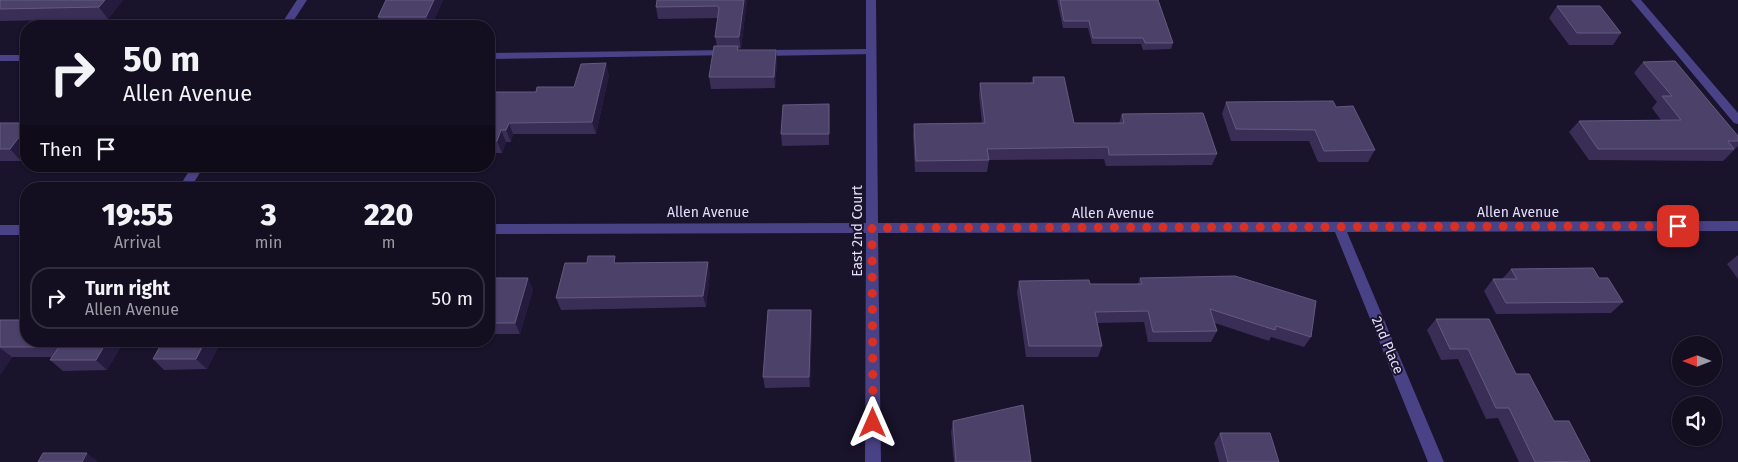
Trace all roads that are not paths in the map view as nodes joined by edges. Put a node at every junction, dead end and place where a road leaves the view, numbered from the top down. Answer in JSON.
{"nodes":[{"id":1,"x":302,"y":0,"type":"edge"},
{"id":2,"x":871,"y":0,"type":"edge"},
{"id":3,"x":1636,"y":0,"type":"edge"},
{"id":4,"x":289,"y":20,"type":"edge"},
{"id":5,"x":871,"y":52,"type":"junction"},
{"id":6,"x":495,"y":56,"type":"edge"},
{"id":7,"x":0,"y":58,"type":"edge"},
{"id":8,"x":20,"y":58,"type":"edge"},
{"id":9,"x":1738,"y":120,"type":"edge"},
{"id":10,"x":1738,"y":226,"type":"edge"},
{"id":11,"x":1339,"y":227,"type":"junction"},
{"id":12,"x":495,"y":228,"type":"edge"},
{"id":13,"x":872,"y":228,"type":"junction"},
{"id":14,"x":0,"y":230,"type":"edge"},
{"id":15,"x":20,"y":230,"type":"edge"},
{"id":16,"x":873,"y":462,"type":"edge"},
{"id":17,"x":1436,"y":462,"type":"edge"}],
"edges":[{"from":1,"to":4,"type":"street"},
{"from":2,"to":5,"type":"street","name":"East 2nd Court"},
{"from":3,"to":9,"type":"street"},
{"from":5,"to":6,"type":"street"},
{"from":5,"to":13,"type":"street","name":"East 2nd Court"},
{"from":7,"to":8,"type":"street"},
{"from":10,"to":11,"type":"street","name":"Allen Avenue"},
{"from":11,"to":13,"type":"street","name":"Allen Avenue"},
{"from":11,"to":17,"type":"street","name":"2nd Place"},
{"from":12,"to":13,"type":"street","name":"Allen Avenue"},
{"from":13,"to":16,"type":"street","name":"East 2nd Court"},
{"from":14,"to":15,"type":"street"}]}
